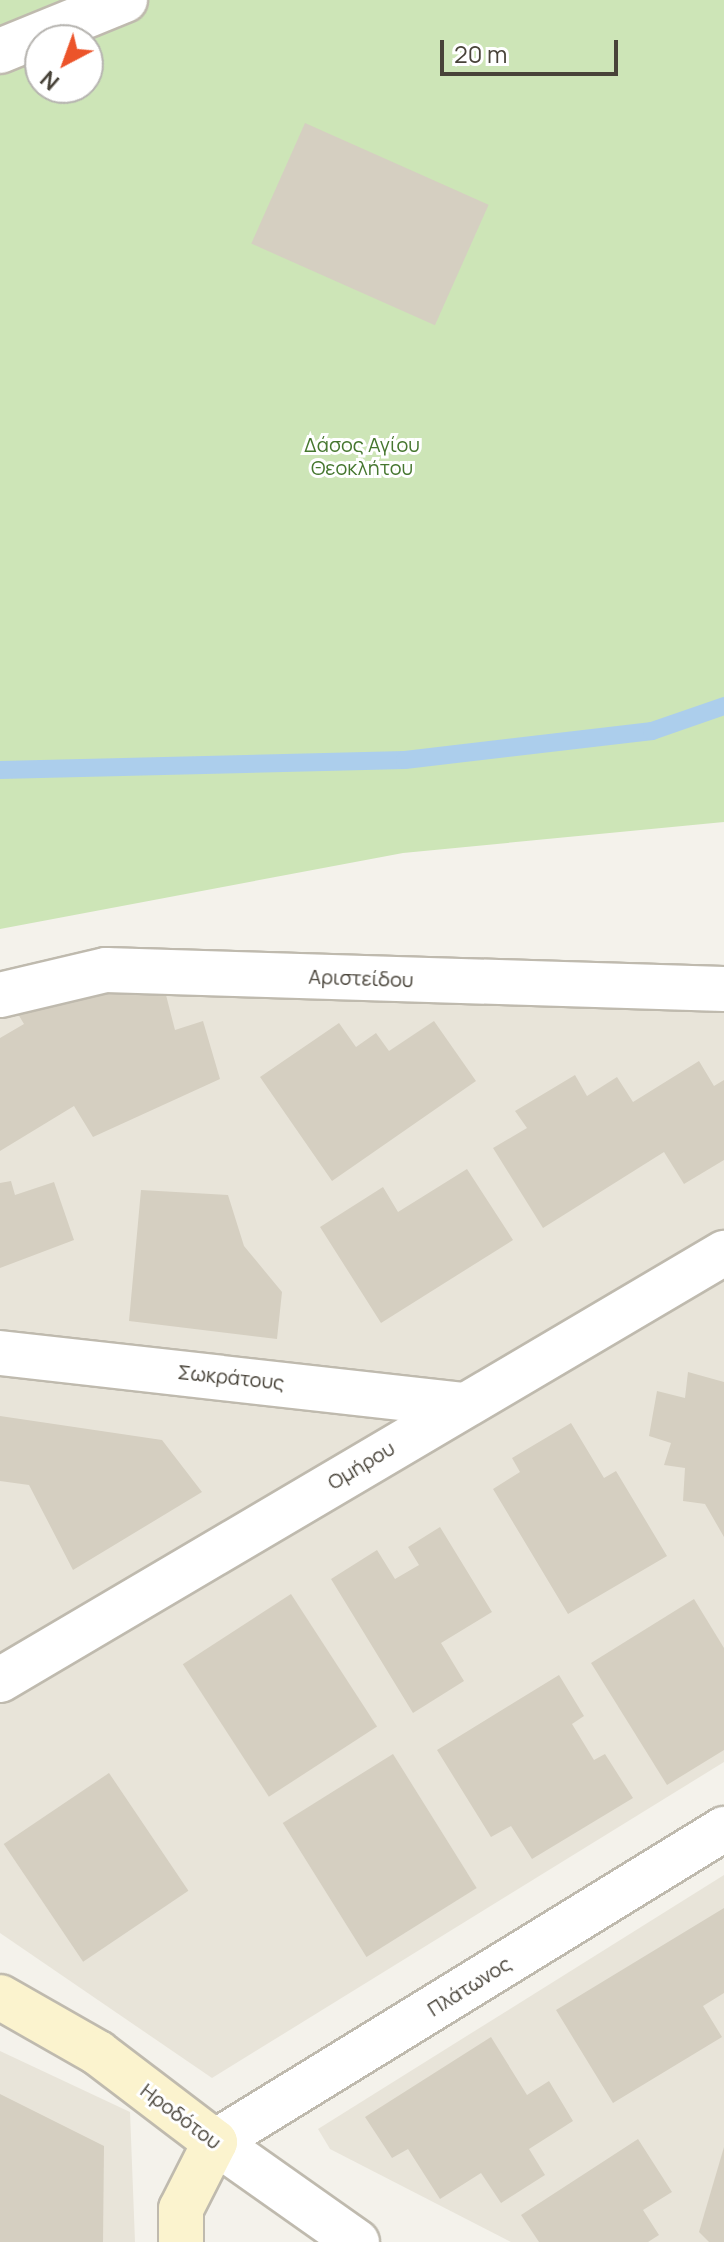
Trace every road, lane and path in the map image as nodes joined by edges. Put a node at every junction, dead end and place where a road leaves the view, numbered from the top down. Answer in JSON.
{"nodes":[{"id":1,"x":125,"y":0,"type":"edge"},
{"id":2,"x":0,"y":51,"type":"edge"},
{"id":3,"x":724,"y":989,"type":"edge"},
{"id":4,"x":0,"y":995,"type":"edge"},
{"id":5,"x":724,"y":1253,"type":"edge"},
{"id":6,"x":0,"y":1353,"type":"edge"},
{"id":7,"x":462,"y":1405,"type":"junction"},
{"id":8,"x":0,"y":1680,"type":"edge"},
{"id":9,"x":724,"y":1829,"type":"edge"},
{"id":10,"x":0,"y":1997,"type":"edge"},
{"id":11,"x":215,"y":2142,"type":"junction"},
{"id":12,"x":181,"y":2242,"type":"edge"},
{"id":13,"x":357,"y":2242,"type":"edge"}],
"edges":[{"from":1,"to":2,"type":"street"},
{"from":3,"to":4,"type":"street","name":"Αριστείδου"},
{"from":5,"to":7,"type":"street","name":"Ομήρου"},
{"from":6,"to":7,"type":"street","name":"Σωκράτους"},
{"from":7,"to":8,"type":"street","name":"Ομήρου"},
{"from":9,"to":11,"type":"street","name":"Πλάτωνος"},
{"from":10,"to":11,"type":"street","name":"Ηροδότου"},
{"from":11,"to":12,"type":"street"},
{"from":11,"to":13,"type":"street","name":"Ηροδότου"}]}
